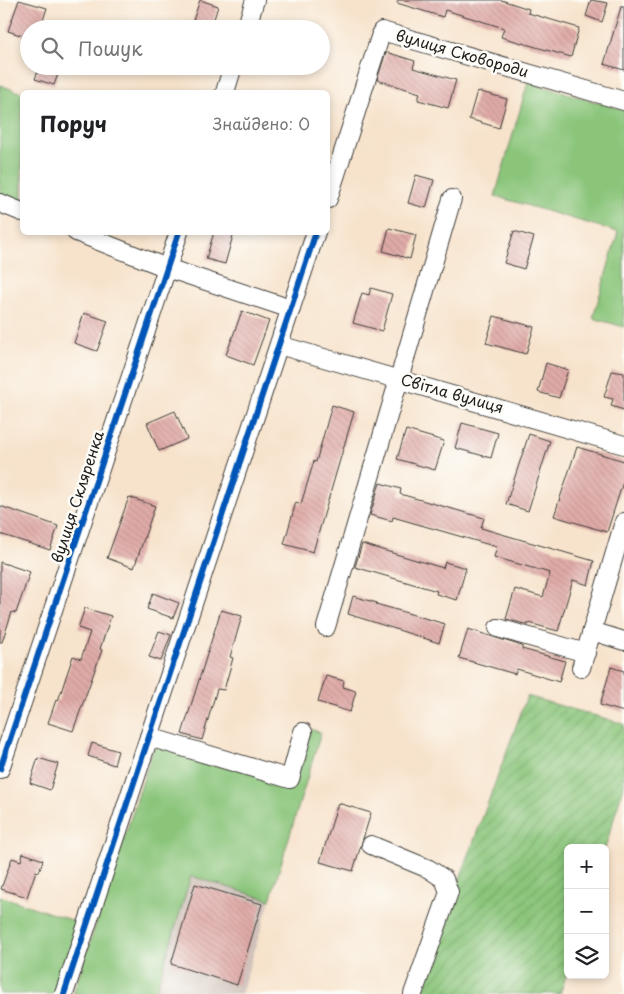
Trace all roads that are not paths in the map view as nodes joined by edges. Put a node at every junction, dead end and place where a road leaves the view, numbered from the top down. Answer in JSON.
{"nodes":[{"id":1,"x":255,"y":0,"type":"edge"},
{"id":2,"x":249,"y":20,"type":"edge"},
{"id":3,"x":230,"y":75,"type":"edge"},
{"id":4,"x":226,"y":90,"type":"edge"},
{"id":5,"x":624,"y":101,"type":"edge"},
{"id":6,"x":330,"y":192,"type":"edge"},
{"id":7,"x":452,"y":199,"type":"dead end"},
{"id":8,"x":0,"y":203,"type":"edge"},
{"id":9,"x":20,"y":211,"type":"edge"},
{"id":10,"x":84,"y":235,"type":"edge"},
{"id":11,"x":178,"y":235,"type":"edge"},
{"id":12,"x":315,"y":235,"type":"edge"},
{"id":13,"x":167,"y":268,"type":"junction"},
{"id":14,"x":291,"y":309,"type":"junction"},
{"id":15,"x":279,"y":345,"type":"junction"},
{"id":16,"x":399,"y":379,"type":"junction"},
{"id":17,"x":624,"y":445,"type":"edge"},
{"id":18,"x":624,"y":522,"type":"edge"},
{"id":19,"x":326,"y":627,"type":"dead end"},
{"id":20,"x":498,"y":628,"type":"dead end"},
{"id":21,"x":592,"y":631,"type":"junction"},
{"id":22,"x":624,"y":641,"type":"edge"},
{"id":23,"x":303,"y":732,"type":"dead end"},
{"id":24,"x":149,"y":737,"type":"junction"},
{"id":25,"x":0,"y":769,"type":"edge"},
{"id":26,"x":371,"y":845,"type":"dead end"},
{"id":27,"x":64,"y":994,"type":"edge"},
{"id":28,"x":413,"y":994,"type":"edge"}],
"edges":[{"from":1,"to":2,"type":"street"},
{"from":3,"to":4,"type":"street"},
{"from":5,"to":6,"type":"street","name":"вулиця Сковороди"},
{"from":7,"to":16,"type":"street"},
{"from":8,"to":9,"type":"street"},
{"from":10,"to":13,"type":"street"},
{"from":11,"to":13,"type":"street","name":"вулиця Скляренка"},
{"from":12,"to":14,"type":"street"},
{"from":13,"to":14,"type":"street"},
{"from":13,"to":25,"type":"street","name":"вулиця Скляренка"},
{"from":14,"to":15,"type":"street"},
{"from":15,"to":16,"type":"street","name":"Світла вулиця"},
{"from":15,"to":24,"type":"street"},
{"from":16,"to":17,"type":"street","name":"Світла вулиця"},
{"from":16,"to":19,"type":"street"},
{"from":18,"to":21,"type":"street"},
{"from":20,"to":21,"type":"street"},
{"from":21,"to":22,"type":"street"},
{"from":23,"to":24,"type":"street"},
{"from":24,"to":27,"type":"street"},
{"from":26,"to":28,"type":"street"}]}
